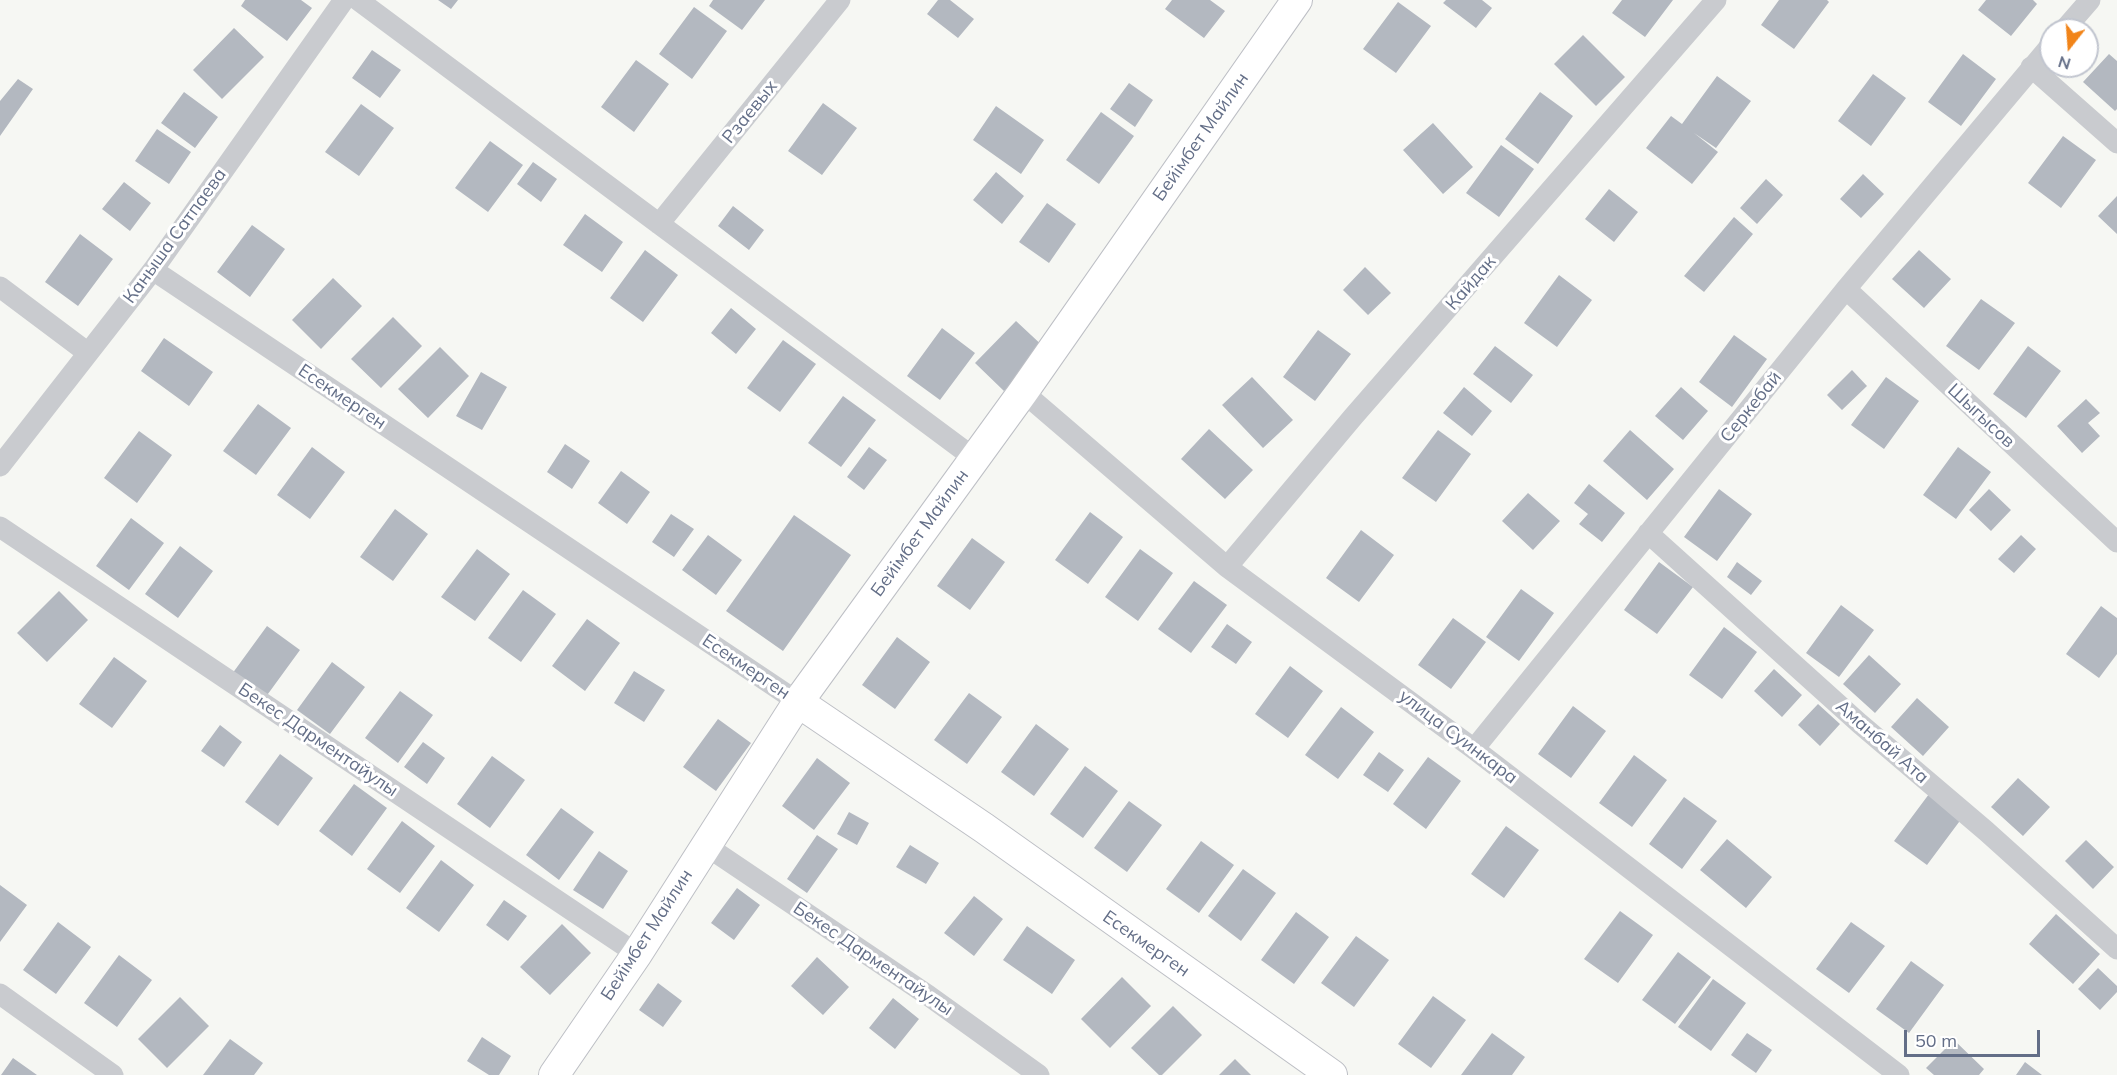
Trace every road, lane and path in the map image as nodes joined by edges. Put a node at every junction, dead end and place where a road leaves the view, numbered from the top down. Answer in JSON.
{"nodes":[{"id":1,"x":344,"y":0,"type":"edge"},
{"id":2,"x":358,"y":0,"type":"edge"},
{"id":3,"x":840,"y":0,"type":"edge"},
{"id":4,"x":1298,"y":0,"type":"edge"},
{"id":5,"x":1716,"y":0,"type":"edge"},
{"id":6,"x":2090,"y":0,"type":"edge"},
{"id":7,"x":2074,"y":18,"type":"edge"},
{"id":8,"x":2039,"y":58,"type":"edge"},
{"id":9,"x":2031,"y":67,"type":"junction"},
{"id":10,"x":2117,"y":143,"type":"edge"},
{"id":11,"x":659,"y":224,"type":"junction"},
{"id":12,"x":153,"y":270,"type":"junction"},
{"id":13,"x":0,"y":287,"type":"edge"},
{"id":14,"x":1846,"y":289,"type":"junction"},
{"id":15,"x":88,"y":352,"type":"junction"},
{"id":16,"x":1023,"y":392,"type":"junction"},
{"id":17,"x":974,"y":458,"type":"junction"},
{"id":18,"x":0,"y":466,"type":"edge"},
{"id":19,"x":0,"y":526,"type":"edge"},
{"id":20,"x":1648,"y":533,"type":"junction"},
{"id":21,"x":2117,"y":542,"type":"edge"},
{"id":22,"x":1227,"y":567,"type":"junction"},
{"id":23,"x":798,"y":702,"type":"junction"},
{"id":24,"x":1474,"y":749,"type":"junction"},
{"id":25,"x":705,"y":845,"type":"junction"},
{"id":26,"x":2117,"y":949,"type":"edge"},
{"id":27,"x":636,"y":954,"type":"junction"},
{"id":28,"x":0,"y":994,"type":"edge"},
{"id":29,"x":113,"y":1075,"type":"edge"},
{"id":30,"x":554,"y":1075,"type":"edge"},
{"id":31,"x":1040,"y":1075,"type":"edge"},
{"id":32,"x":1332,"y":1075,"type":"edge"},
{"id":33,"x":1899,"y":1075,"type":"edge"}],
"edges":[{"from":1,"to":12,"type":"street","name":"Каныша Сатпаева"},
{"from":2,"to":11,"type":"street"},
{"from":3,"to":11,"type":"street","name":"Рзаевых"},
{"from":4,"to":16,"type":"street","name":"Бейімбет Майлин"},
{"from":5,"to":22,"type":"street","name":"Кайдак"},
{"from":6,"to":7,"type":"street"},
{"from":8,"to":9,"type":"street","name":"Серкебай"},
{"from":9,"to":10,"type":"street"},
{"from":9,"to":14,"type":"street","name":"Серкебай"},
{"from":11,"to":17,"type":"street"},
{"from":12,"to":15,"type":"street","name":"Каныша Сатпаева"},
{"from":12,"to":23,"type":"street","name":"Eсекмерген"},
{"from":13,"to":15,"type":"street"},
{"from":14,"to":20,"type":"street","name":"Серкебай"},
{"from":14,"to":21,"type":"street","name":"Шыгысов"},
{"from":15,"to":18,"type":"street","name":"Каныша Сатпаева"},
{"from":16,"to":17,"type":"street","name":"Бейімбет Майлин"},
{"from":16,"to":22,"type":"street","name":"улица Суинкара"},
{"from":17,"to":23,"type":"street","name":"Бейімбет Майлин"},
{"from":19,"to":27,"type":"street","name":"Бекес Дарментайулы"},
{"from":20,"to":24,"type":"street","name":"Серкебай"},
{"from":20,"to":26,"type":"street","name":"Аманбай Ата"},
{"from":22,"to":24,"type":"street","name":"улица Суинкара"},
{"from":23,"to":25,"type":"street","name":"Бейімбет Майлин"},
{"from":23,"to":32,"type":"street","name":"Eсекмерген"},
{"from":24,"to":33,"type":"street","name":"улица Суинкара"},
{"from":25,"to":27,"type":"street","name":"Бейімбет Майлин"},
{"from":25,"to":31,"type":"street","name":"Бекес Дарментайулы"},
{"from":27,"to":30,"type":"street","name":"Бейімбет Майлин"},
{"from":28,"to":29,"type":"street"}]}
